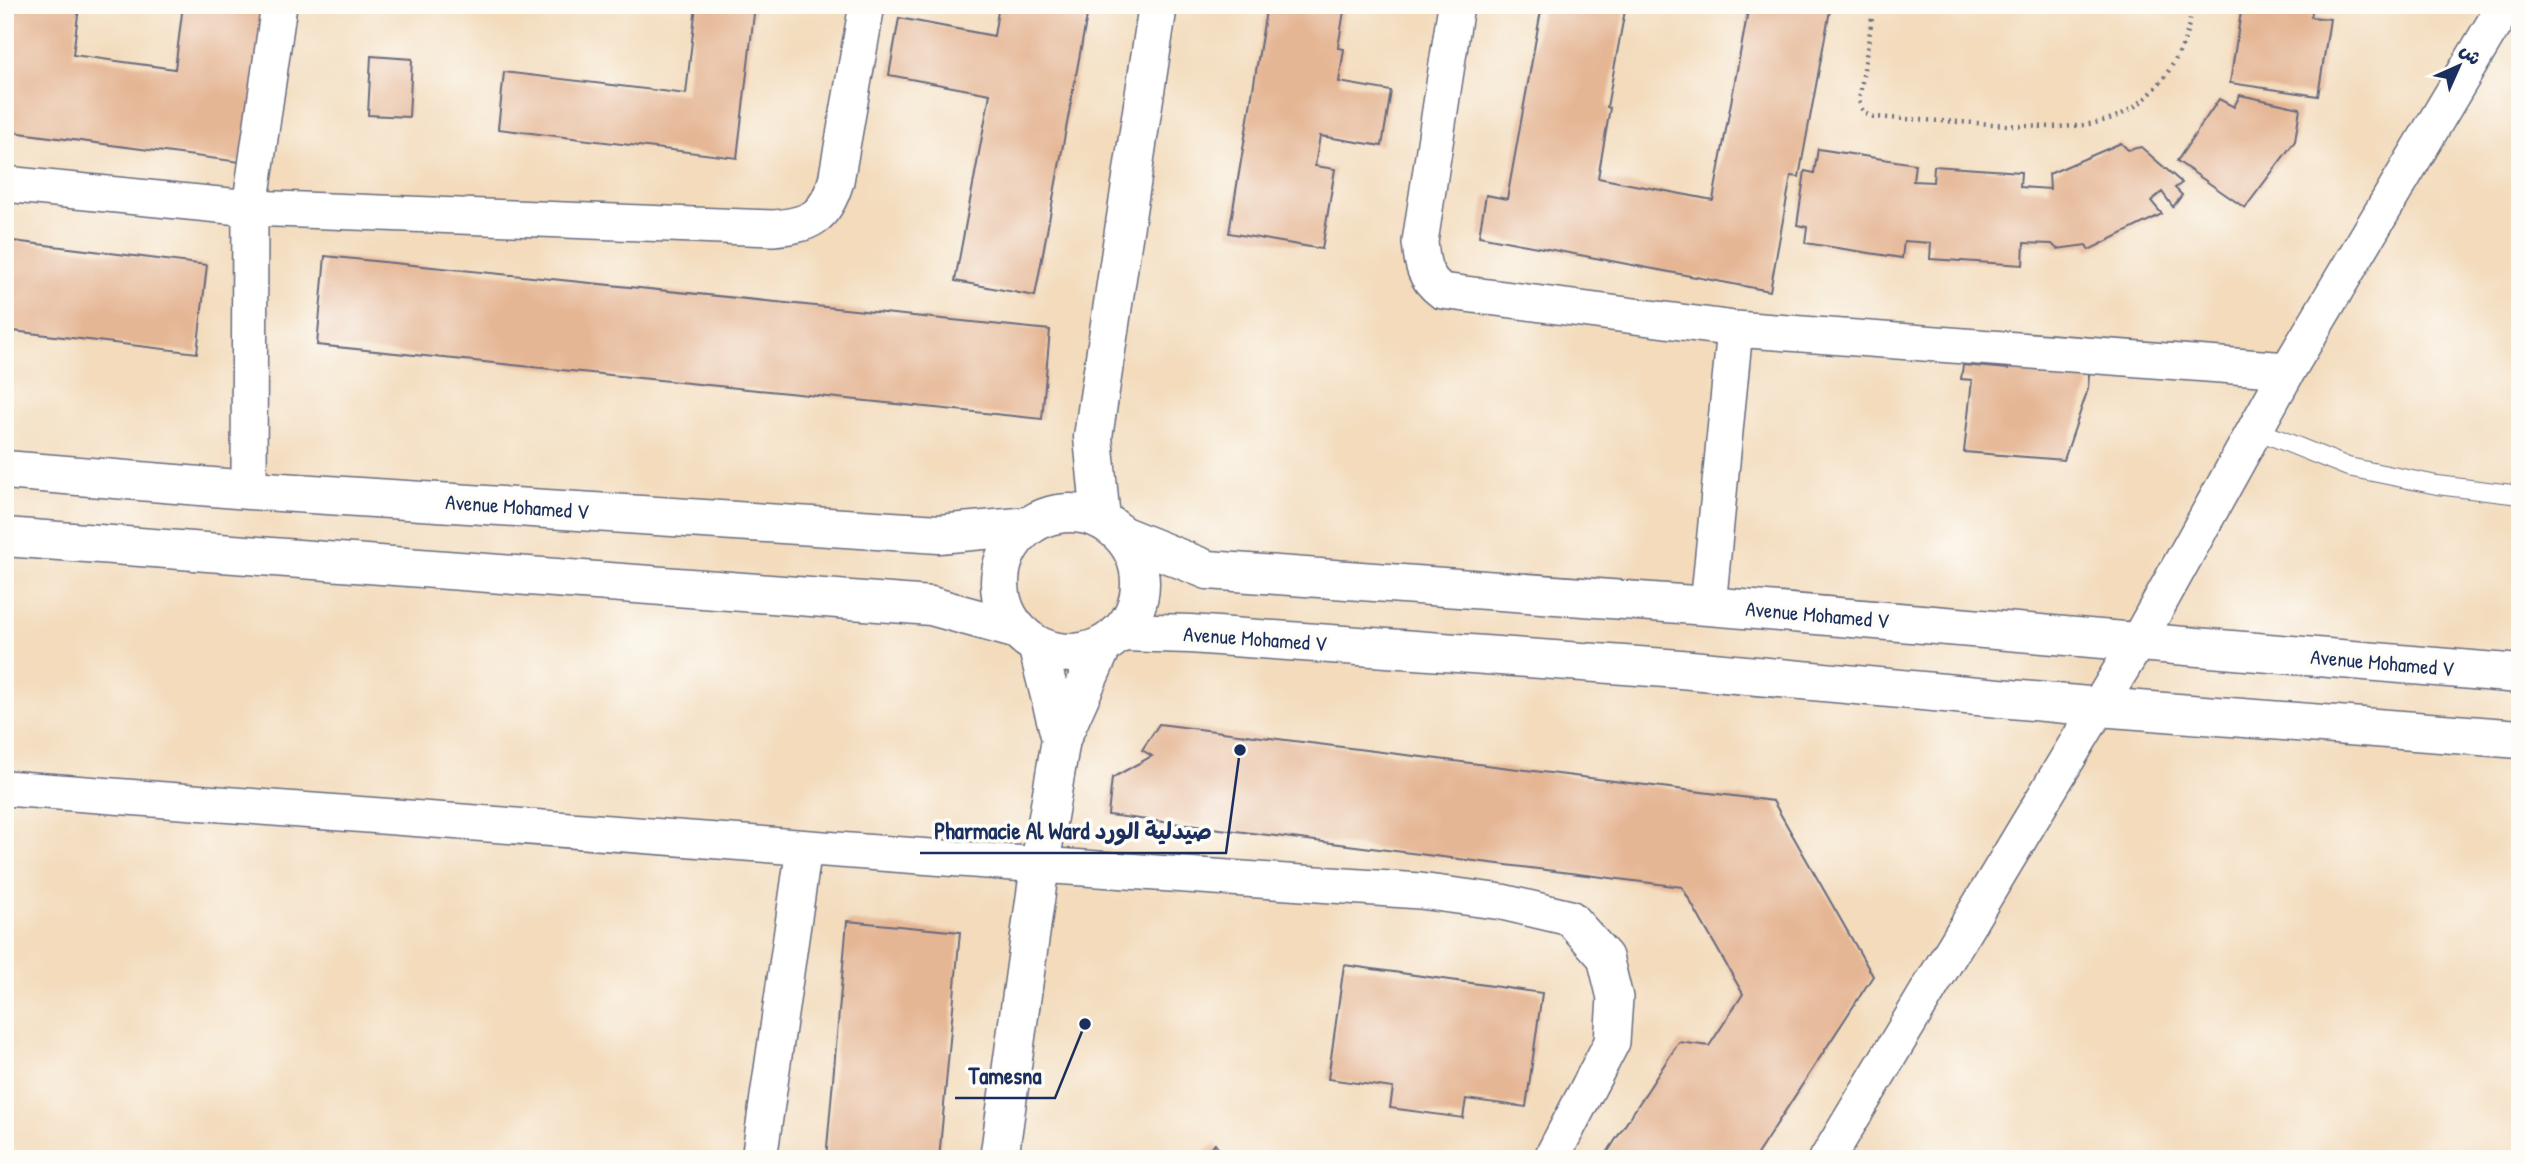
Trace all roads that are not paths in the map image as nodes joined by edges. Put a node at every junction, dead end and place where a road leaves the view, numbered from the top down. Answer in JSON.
{"nodes":[{"id":1,"x":279,"y":5,"type":"edge"},
{"id":2,"x":867,"y":5,"type":"edge"},
{"id":3,"x":1158,"y":5,"type":"edge"},
{"id":4,"x":1456,"y":5,"type":"edge"},
{"id":5,"x":2505,"y":5,"type":"edge"},
{"id":6,"x":5,"y":184,"type":"edge"},
{"id":7,"x":250,"y":208,"type":"junction"},
{"id":8,"x":1735,"y":329,"type":"junction"},
{"id":9,"x":2288,"y":370,"type":"junction"},
{"id":10,"x":2254,"y":429,"type":"junction"},
{"id":11,"x":1093,"y":437,"type":"junction"},
{"id":12,"x":5,"y":470,"type":"edge"},
{"id":13,"x":249,"y":490,"type":"junction"},
{"id":14,"x":2520,"y":495,"type":"edge"},
{"id":15,"x":1042,"y":522,"type":"junction"},
{"id":16,"x":1111,"y":527,"type":"junction"},
{"id":17,"x":5,"y":537,"type":"edge"},
{"id":18,"x":1708,"y":606,"type":"junction"},
{"id":19,"x":1027,"y":637,"type":"junction"},
{"id":20,"x":1112,"y":640,"type":"junction"},
{"id":21,"x":2137,"y":643,"type":"junction"},
{"id":22,"x":2520,"y":674,"type":"edge"},
{"id":23,"x":2099,"y":707,"type":"junction"},
{"id":24,"x":2520,"y":739,"type":"edge"},
{"id":25,"x":1061,"y":740,"type":"junction"},
{"id":26,"x":5,"y":788,"type":"edge"},
{"id":27,"x":804,"y":848,"type":"junction"},
{"id":28,"x":1040,"y":865,"type":"junction"},
{"id":29,"x":759,"y":1159,"type":"edge"},
{"id":30,"x":999,"y":1159,"type":"edge"},
{"id":31,"x":1551,"y":1159,"type":"edge"},
{"id":32,"x":1828,"y":1159,"type":"edge"}],
"edges":[{"from":1,"to":7,"type":"street"},
{"from":2,"to":7,"type":"street"},
{"from":3,"to":11,"type":"street"},
{"from":4,"to":8,"type":"street"},
{"from":5,"to":9,"type":"street"},
{"from":6,"to":7,"type":"street"},
{"from":7,"to":13,"type":"street"},
{"from":8,"to":9,"type":"street"},
{"from":8,"to":18,"type":"street"},
{"from":9,"to":10,"type":"street"},
{"from":10,"to":14,"type":"lane"},
{"from":10,"to":21,"type":"street"},
{"from":11,"to":15,"type":"street"},
{"from":11,"to":16,"type":"street"},
{"from":12,"to":13,"type":"street","name":"Avenue Mohamed V"},
{"from":13,"to":15,"type":"street","name":"Avenue Mohamed V"},
{"from":15,"to":16,"type":"street"},
{"from":15,"to":19,"type":"street"},
{"from":16,"to":18,"type":"street","name":"Avenue Mohamed V"},
{"from":16,"to":20,"type":"street"},
{"from":17,"to":19,"type":"street"},
{"from":18,"to":21,"type":"street","name":"Avenue Mohamed V"},
{"from":19,"to":20,"type":"street"},
{"from":19,"to":25,"type":"street"},
{"from":20,"to":23,"type":"street","name":"Avenue Mohamed V"},
{"from":20,"to":25,"type":"street"},
{"from":21,"to":22,"type":"street","name":"Avenue Mohamed V"},
{"from":21,"to":23,"type":"street"},
{"from":23,"to":24,"type":"street","name":"Avenue Mohamed V"},
{"from":23,"to":32,"type":"street"},
{"from":25,"to":28,"type":"street"},
{"from":26,"to":27,"type":"street"},
{"from":27,"to":28,"type":"street"},
{"from":27,"to":29,"type":"street"},
{"from":28,"to":30,"type":"street"},
{"from":28,"to":31,"type":"street"}]}
